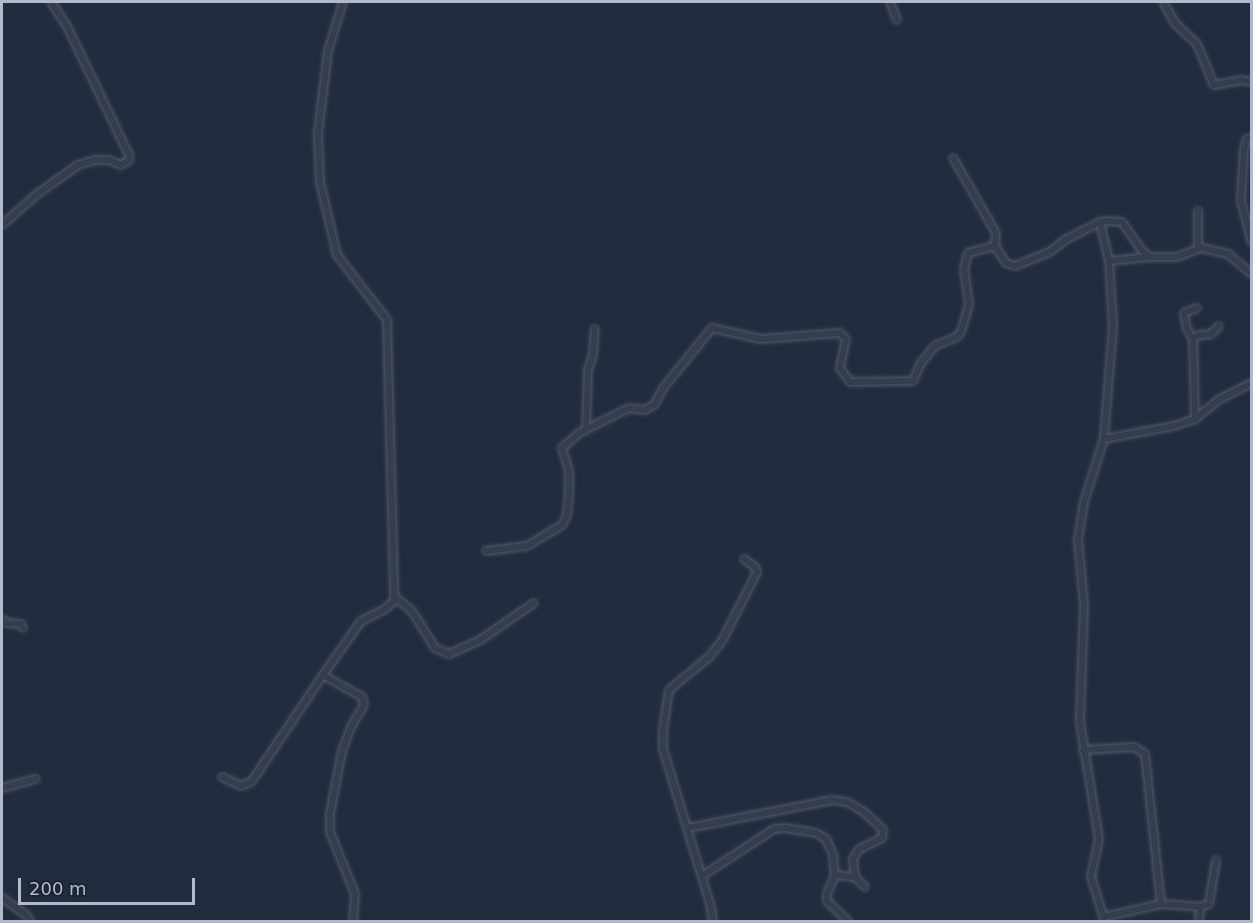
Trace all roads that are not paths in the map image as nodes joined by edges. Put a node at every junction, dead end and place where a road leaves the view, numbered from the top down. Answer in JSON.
{"nodes":[{"id":1,"x":51,"y":2,"type":"edge"},
{"id":2,"x":344,"y":2,"type":"edge"},
{"id":3,"x":890,"y":2,"type":"edge"},
{"id":4,"x":1163,"y":2,"type":"edge"},
{"id":5,"x":897,"y":20,"type":"dead end"},
{"id":6,"x":1251,"y":82,"type":"edge"},
{"id":7,"x":1251,"y":138,"type":"edge"},
{"id":8,"x":953,"y":158,"type":"dead end"},
{"id":9,"x":1198,"y":211,"type":"dead end"},
{"id":10,"x":1100,"y":222,"type":"junction"},
{"id":11,"x":2,"y":225,"type":"edge"},
{"id":12,"x":1251,"y":243,"type":"edge"},
{"id":13,"x":995,"y":246,"type":"junction"},
{"id":14,"x":1200,"y":248,"type":"junction"},
{"id":15,"x":1150,"y":257,"type":"junction"},
{"id":16,"x":1109,"y":261,"type":"junction"},
{"id":17,"x":1251,"y":274,"type":"edge"},
{"id":18,"x":1197,"y":308,"type":"dead end"},
{"id":19,"x":1219,"y":326,"type":"dead end"},
{"id":20,"x":595,"y":329,"type":"dead end"},
{"id":21,"x":1192,"y":339,"type":"junction"},
{"id":22,"x":1251,"y":383,"type":"edge"},
{"id":23,"x":1195,"y":419,"type":"junction"},
{"id":24,"x":586,"y":430,"type":"junction"},
{"id":25,"x":1104,"y":439,"type":"junction"},
{"id":26,"x":486,"y":551,"type":"dead end"},
{"id":27,"x":744,"y":559,"type":"dead end"},
{"id":28,"x":394,"y":596,"type":"junction"},
{"id":29,"x":534,"y":603,"type":"dead end"},
{"id":30,"x":2,"y":619,"type":"edge"},
{"id":31,"x":23,"y":628,"type":"dead end"},
{"id":32,"x":323,"y":675,"type":"junction"},
{"id":33,"x":1083,"y":750,"type":"junction"},
{"id":34,"x":222,"y":777,"type":"dead end"},
{"id":35,"x":36,"y":779,"type":"dead end"},
{"id":36,"x":2,"y":789,"type":"edge"},
{"id":37,"x":688,"y":828,"type":"junction"},
{"id":38,"x":1216,"y":861,"type":"dead end"},
{"id":39,"x":835,"y":875,"type":"junction"},
{"id":40,"x":702,"y":876,"type":"junction"},
{"id":41,"x":855,"y":877,"type":"junction"},
{"id":42,"x":865,"y":887,"type":"dead end"},
{"id":43,"x":2,"y":898,"type":"edge"},
{"id":44,"x":1161,"y":904,"type":"junction"},
{"id":45,"x":1200,"y":907,"type":"junction"},
{"id":46,"x":1105,"y":919,"type":"edge"},
{"id":47,"x":31,"y":921,"type":"edge"},
{"id":48,"x":353,"y":921,"type":"edge"},
{"id":49,"x":713,"y":921,"type":"edge"},
{"id":50,"x":849,"y":921,"type":"edge"},
{"id":51,"x":1199,"y":921,"type":"edge"}],
"edges":[{"from":1,"to":11,"type":"street"},
{"from":2,"to":28,"type":"street"},
{"from":3,"to":5,"type":"street"},
{"from":4,"to":6,"type":"street"},
{"from":7,"to":12,"type":"street"},
{"from":8,"to":13,"type":"street"},
{"from":9,"to":14,"type":"street"},
{"from":10,"to":13,"type":"street"},
{"from":10,"to":15,"type":"street"},
{"from":10,"to":16,"type":"street"},
{"from":13,"to":24,"type":"street"},
{"from":14,"to":15,"type":"street"},
{"from":14,"to":17,"type":"street"},
{"from":15,"to":16,"type":"street"},
{"from":16,"to":25,"type":"street"},
{"from":18,"to":21,"type":"street"},
{"from":19,"to":21,"type":"street"},
{"from":20,"to":24,"type":"street"},
{"from":21,"to":23,"type":"street"},
{"from":22,"to":23,"type":"street"},
{"from":23,"to":25,"type":"street"},
{"from":24,"to":26,"type":"street"},
{"from":25,"to":33,"type":"street"},
{"from":27,"to":37,"type":"street"},
{"from":28,"to":29,"type":"street"},
{"from":28,"to":32,"type":"street"},
{"from":30,"to":31,"type":"street"},
{"from":32,"to":34,"type":"street"},
{"from":32,"to":48,"type":"street"},
{"from":33,"to":44,"type":"street"},
{"from":33,"to":46,"type":"street"},
{"from":35,"to":36,"type":"street"},
{"from":37,"to":40,"type":"street"},
{"from":37,"to":41,"type":"street"},
{"from":38,"to":45,"type":"street"},
{"from":39,"to":40,"type":"street"},
{"from":39,"to":41,"type":"street"},
{"from":39,"to":50,"type":"street"},
{"from":40,"to":49,"type":"street"},
{"from":41,"to":42,"type":"street"},
{"from":43,"to":47,"type":"street"},
{"from":44,"to":45,"type":"street"},
{"from":44,"to":46,"type":"street"},
{"from":45,"to":51,"type":"street"}]}
